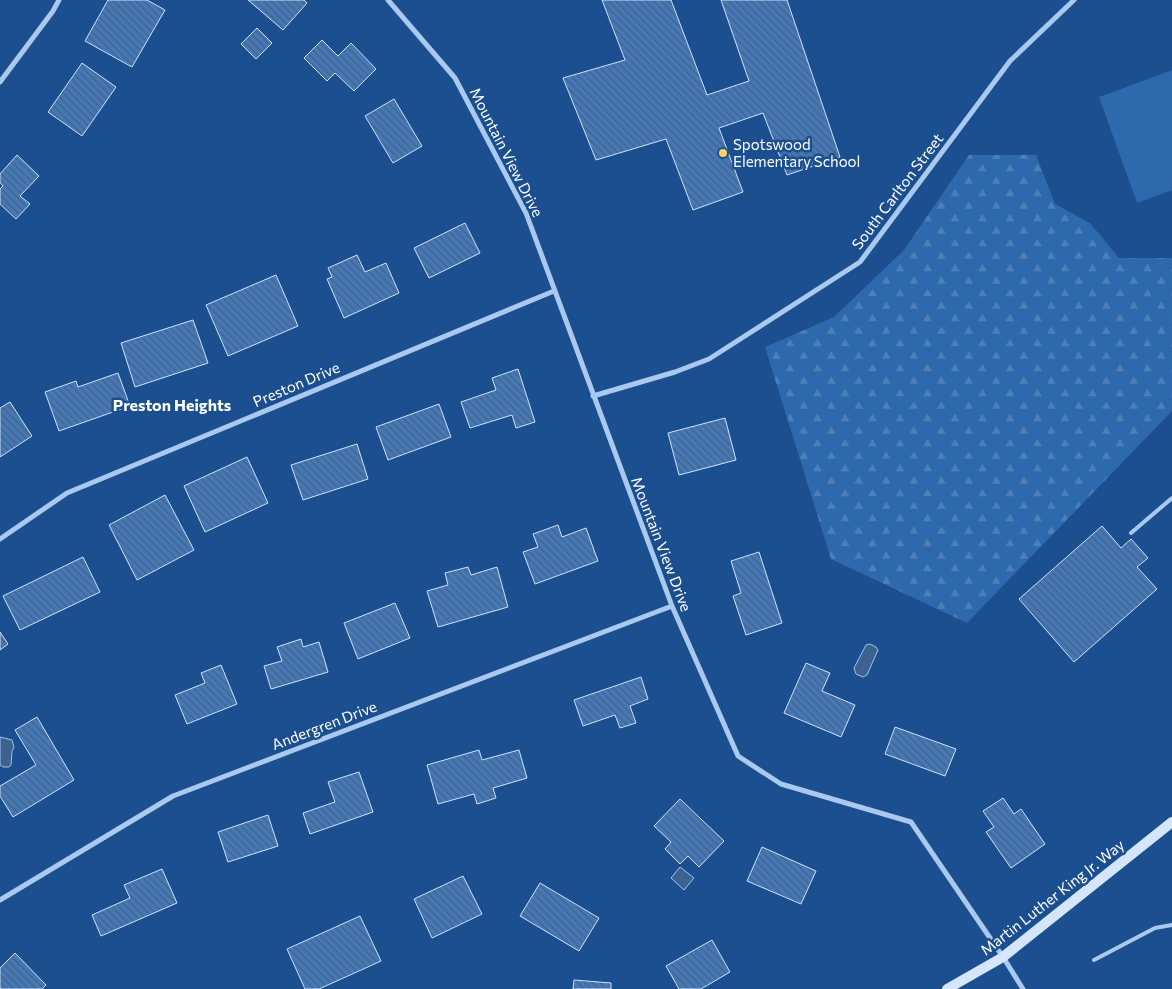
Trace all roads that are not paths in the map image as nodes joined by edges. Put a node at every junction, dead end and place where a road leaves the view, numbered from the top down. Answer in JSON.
{"nodes":[{"id":1,"x":59,"y":0,"type":"edge"},
{"id":2,"x":388,"y":0,"type":"edge"},
{"id":3,"x":1074,"y":0,"type":"edge"},
{"id":4,"x":0,"y":82,"type":"edge"},
{"id":5,"x":554,"y":291,"type":"junction"},
{"id":6,"x":593,"y":396,"type":"junction"},
{"id":7,"x":1172,"y":498,"type":"edge"},
{"id":8,"x":1132,"y":533,"type":"dead end"},
{"id":9,"x":0,"y":539,"type":"edge"},
{"id":10,"x":672,"y":606,"type":"junction"},
{"id":11,"x":1172,"y":822,"type":"edge"},
{"id":12,"x":0,"y":900,"type":"edge"},
{"id":13,"x":1172,"y":925,"type":"edge"},
{"id":14,"x":1003,"y":957,"type":"junction"},
{"id":15,"x":1094,"y":960,"type":"dead end"},
{"id":16,"x":947,"y":989,"type":"edge"},
{"id":17,"x":1023,"y":989,"type":"edge"}],
"edges":[{"from":1,"to":4,"type":"street"},
{"from":2,"to":5,"type":"street","name":"Mountain View Drive"},
{"from":3,"to":6,"type":"street","name":"South Carlton Street"},
{"from":5,"to":6,"type":"street","name":"Mountain View Drive"},
{"from":5,"to":9,"type":"street","name":"Preston Drive"},
{"from":6,"to":10,"type":"street","name":"Mountain View Drive"},
{"from":7,"to":8,"type":"lane"},
{"from":10,"to":12,"type":"street","name":"Andergren Drive"},
{"from":10,"to":14,"type":"street","name":"Mountain View Drive"},
{"from":11,"to":14,"type":"main road","name":"Martin Luther King Jr. Way"},
{"from":13,"to":15,"type":"lane"},
{"from":14,"to":16,"type":"main road","name":"Martin Luther King Jr. Way"},
{"from":14,"to":17,"type":"street","name":"Mountain View Drive"}]}
